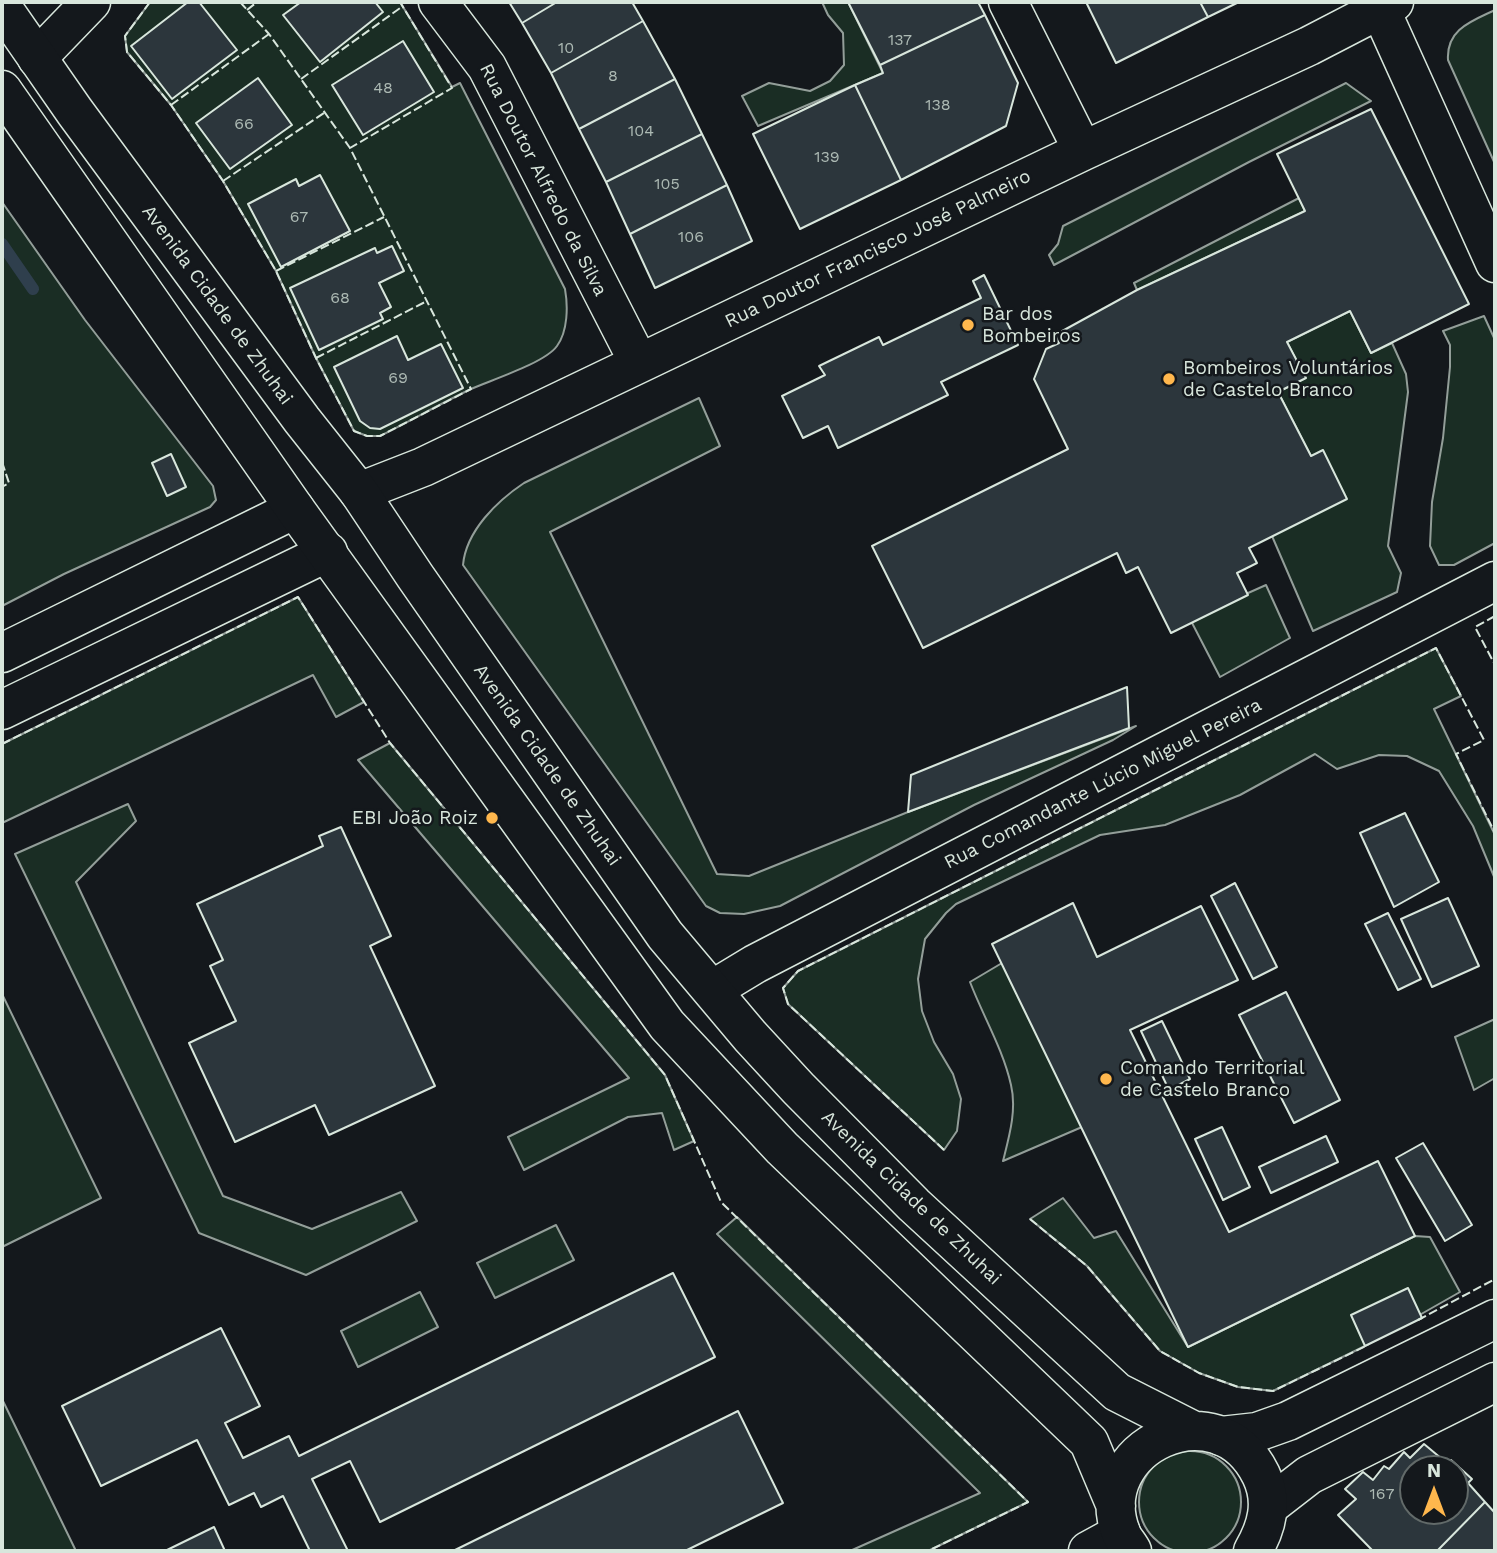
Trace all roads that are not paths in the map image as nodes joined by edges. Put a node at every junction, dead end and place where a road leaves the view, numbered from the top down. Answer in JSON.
{"nodes":[{"id":1,"x":91,"y":2,"type":"edge"},
{"id":2,"x":438,"y":2,"type":"edge"},
{"id":3,"x":1008,"y":2,"type":"edge"},
{"id":4,"x":1384,"y":4,"type":"edge"},
{"id":5,"x":2,"y":7,"type":"edge"},
{"id":6,"x":37,"y":58,"type":"junction"},
{"id":7,"x":2,"y":90,"type":"edge"},
{"id":8,"x":1083,"y":151,"type":"junction"},
{"id":9,"x":1495,"y":263,"type":"edge"},
{"id":10,"x":639,"y":363,"type":"junction"},
{"id":11,"x":359,"y":492,"type":"junction"},
{"id":12,"x":295,"y":509,"type":"junction"},
{"id":13,"x":328,"y":552,"type":"junction"},
{"id":14,"x":1495,"y":581,"type":"edge"},
{"id":15,"x":2,"y":653,"type":"edge"},
{"id":16,"x":2,"y":710,"type":"edge"},
{"id":17,"x":712,"y":990,"type":"junction"},
{"id":18,"x":1495,"y":1319,"type":"edge"},
{"id":19,"x":1495,"y":1382,"type":"edge"},
{"id":20,"x":1207,"y":1433,"type":"junction"},
{"id":21,"x":1123,"y":1530,"type":"edge"},
{"id":22,"x":1265,"y":1536,"type":"edge"},
{"id":23,"x":1088,"y":1551,"type":"edge"}],
"edges":[{"from":1,"to":6,"type":"street"},
{"from":2,"to":10,"type":"street","name":"Rua Doutor Alfredo da Silva"},
{"from":3,"to":8,"type":"street"},
{"from":4,"to":8,"type":"street","name":"Rua Doutor Francisco José Palmeiro"},
{"from":4,"to":9,"type":"street"},
{"from":5,"to":6,"type":"street","name":"Avenida Cidade de Zhuhai"},
{"from":6,"to":11,"type":"street","name":"Avenida Cidade de Zhuhai"},
{"from":7,"to":12,"type":"street"},
{"from":8,"to":10,"type":"street","name":"Rua Doutor Francisco José Palmeiro"},
{"from":10,"to":11,"type":"street","name":"Rua Doutor Francisco José Palmeiro"},
{"from":11,"to":17,"type":"street","name":"Avenida Cidade de Zhuhai"},
{"from":12,"to":13,"type":"street"},
{"from":12,"to":15,"type":"street"},
{"from":13,"to":16,"type":"street"},
{"from":13,"to":21,"type":"street"},
{"from":14,"to":17,"type":"street","name":"Rua Comandante Lúcio Miguel Pereira"},
{"from":17,"to":20,"type":"street","name":"Avenida Cidade de Zhuhai"},
{"from":18,"to":20,"type":"street"},
{"from":19,"to":22,"type":"street"},
{"from":20,"to":21,"type":"street"},
{"from":20,"to":22,"type":"street","name":"Avenida Cidade de Zhuhai"},
{"from":21,"to":23,"type":"street"}]}
